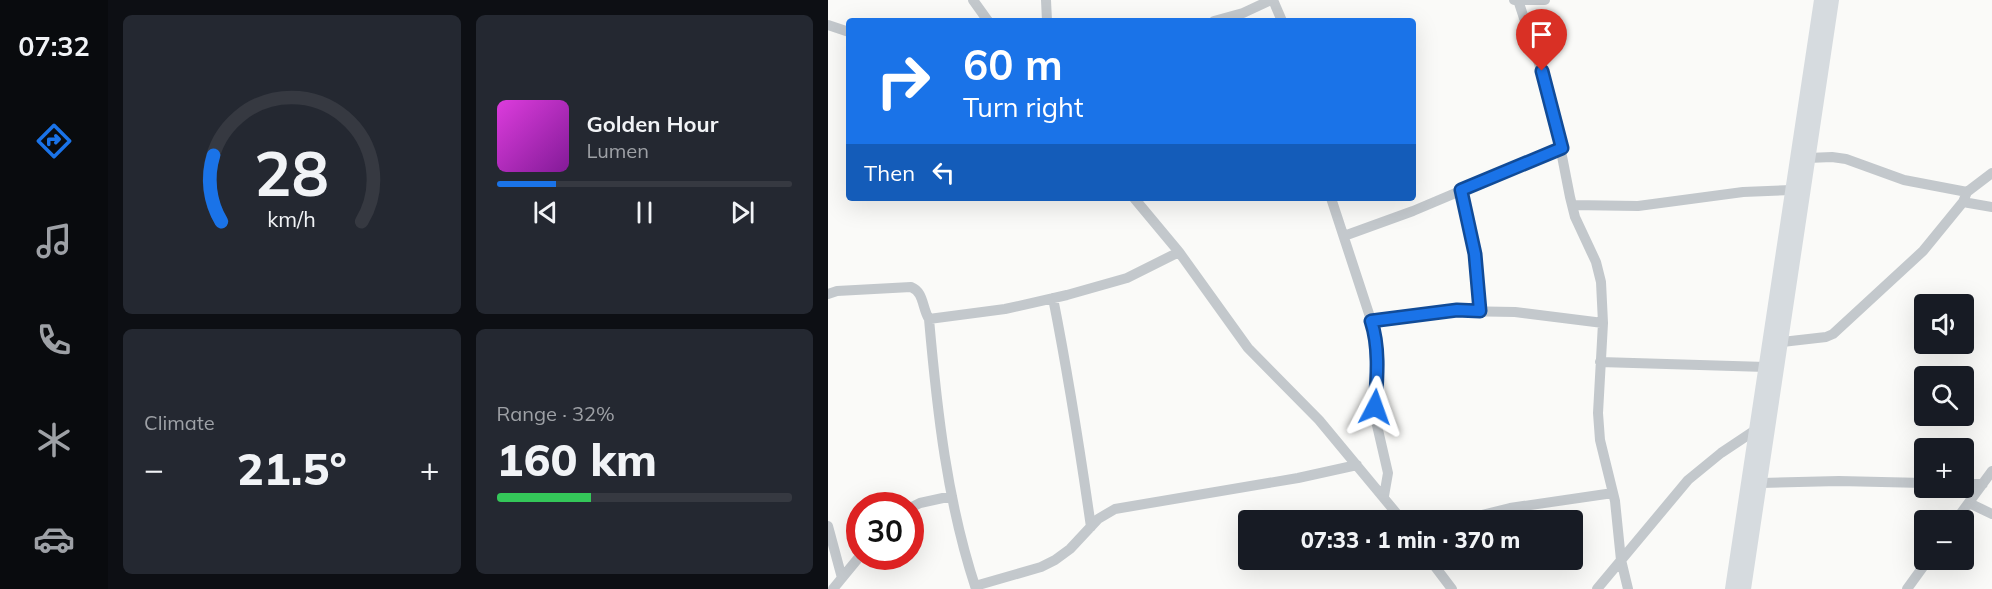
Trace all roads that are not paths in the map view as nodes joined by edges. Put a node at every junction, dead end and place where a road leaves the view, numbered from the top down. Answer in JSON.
{"nodes":[{"id":1,"x":973,"y":0,"type":"edge"},
{"id":2,"x":1046,"y":0,"type":"edge"},
{"id":3,"x":1272,"y":0,"type":"edge"},
{"id":4,"x":1517,"y":0,"type":"edge"},
{"id":5,"x":1545,"y":0,"type":"edge"},
{"id":6,"x":1821,"y":0,"type":"edge"},
{"id":7,"x":1832,"y":0,"type":"edge"},
{"id":8,"x":986,"y":18,"type":"edge"},
{"id":9,"x":1047,"y":18,"type":"edge"},
{"id":10,"x":1225,"y":18,"type":"edge"},
{"id":11,"x":1281,"y":18,"type":"edge"},
{"id":12,"x":828,"y":25,"type":"edge"},
{"id":13,"x":846,"y":31,"type":"edge"},
{"id":14,"x":1562,"y":148,"type":"junction"},
{"id":15,"x":1808,"y":158,"type":"junction"},
{"id":16,"x":1992,"y":173,"type":"edge"},
{"id":17,"x":1461,"y":190,"type":"junction"},
{"id":18,"x":1792,"y":190,"type":"junction"},
{"id":19,"x":1965,"y":197,"type":"junction"},
{"id":20,"x":1136,"y":201,"type":"edge"},
{"id":21,"x":1332,"y":201,"type":"edge"},
{"id":22,"x":1572,"y":205,"type":"junction"},
{"id":23,"x":1992,"y":207,"type":"edge"},
{"id":24,"x":1344,"y":236,"type":"junction"},
{"id":25,"x":1179,"y":252,"type":"junction"},
{"id":26,"x":831,"y":291,"type":"edge"},
{"id":27,"x":1053,"y":298,"type":"junction"},
{"id":28,"x":1480,"y":311,"type":"junction"},
{"id":29,"x":929,"y":319,"type":"junction"},
{"id":30,"x":1371,"y":321,"type":"junction"},
{"id":31,"x":1603,"y":323,"type":"junction"},
{"id":32,"x":1782,"y":342,"type":"junction"},
{"id":33,"x":1600,"y":362,"type":"junction"},
{"id":34,"x":1766,"y":367,"type":"junction"},
{"id":35,"x":1757,"y":429,"type":"junction"},
{"id":36,"x":1357,"y":465,"type":"junction"},
{"id":37,"x":1992,"y":471,"type":"edge"},
{"id":38,"x":1761,"y":483,"type":"junction"},
{"id":39,"x":1914,"y":483,"type":"edge"},
{"id":40,"x":1974,"y":484,"type":"edge"},
{"id":41,"x":1983,"y":484,"type":"junction"},
{"id":42,"x":1613,"y":493,"type":"junction"},
{"id":43,"x":952,"y":496,"type":"junction"},
{"id":44,"x":1384,"y":496,"type":"junction"},
{"id":45,"x":924,"y":502,"type":"edge"},
{"id":46,"x":1969,"y":503,"type":"junction"},
{"id":47,"x":1394,"y":510,"type":"edge"},
{"id":48,"x":1502,"y":510,"type":"edge"},
{"id":49,"x":1964,"y":510,"type":"edge"},
{"id":50,"x":1992,"y":514,"type":"edge"},
{"id":51,"x":828,"y":526,"type":"edge"},
{"id":52,"x":1091,"y":527,"type":"junction"},
{"id":53,"x":1621,"y":560,"type":"junction"},
{"id":54,"x":849,"y":570,"type":"edge"},
{"id":55,"x":1438,"y":570,"type":"edge"},
{"id":56,"x":1921,"y":570,"type":"edge"},
{"id":57,"x":842,"y":578,"type":"junction"},
{"id":58,"x":975,"y":587,"type":"edge"},
{"id":59,"x":833,"y":589,"type":"edge"},
{"id":60,"x":1452,"y":589,"type":"edge"},
{"id":61,"x":1597,"y":589,"type":"edge"},
{"id":62,"x":1628,"y":589,"type":"edge"},
{"id":63,"x":1732,"y":589,"type":"edge"},
{"id":64,"x":1744,"y":589,"type":"edge"},
{"id":65,"x":1907,"y":589,"type":"edge"}],
"edges":[{"from":1,"to":8,"type":"street"},
{"from":2,"to":9,"type":"street"},
{"from":3,"to":10,"type":"street"},
{"from":3,"to":11,"type":"street"},
{"from":4,"to":5,"type":"street"},
{"from":4,"to":14,"type":"street"},
{"from":6,"to":18,"type":"main road"},
{"from":7,"to":15,"type":"main road"},
{"from":12,"to":13,"type":"street"},
{"from":14,"to":17,"type":"street"},
{"from":14,"to":22,"type":"street"},
{"from":15,"to":19,"type":"street"},
{"from":15,"to":32,"type":"main road"},
{"from":16,"to":19,"type":"street"},
{"from":17,"to":24,"type":"street"},
{"from":17,"to":28,"type":"street"},
{"from":18,"to":22,"type":"street"},
{"from":18,"to":34,"type":"main road"},
{"from":19,"to":23,"type":"street"},
{"from":19,"to":32,"type":"street"},
{"from":20,"to":25,"type":"street"},
{"from":21,"to":24,"type":"street"},
{"from":22,"to":31,"type":"street"},
{"from":24,"to":30,"type":"street"},
{"from":25,"to":27,"type":"street"},
{"from":25,"to":36,"type":"street"},
{"from":26,"to":29,"type":"street"},
{"from":27,"to":29,"type":"street"},
{"from":27,"to":52,"type":"street"},
{"from":28,"to":30,"type":"street"},
{"from":28,"to":31,"type":"street"},
{"from":29,"to":43,"type":"street"},
{"from":30,"to":44,"type":"street"},
{"from":31,"to":33,"type":"street"},
{"from":32,"to":38,"type":"main road"},
{"from":33,"to":34,"type":"street"},
{"from":33,"to":42,"type":"street"},
{"from":34,"to":35,"type":"main road"},
{"from":35,"to":53,"type":"street"},
{"from":35,"to":63,"type":"main road"},
{"from":36,"to":44,"type":"street"},
{"from":36,"to":52,"type":"street"},
{"from":37,"to":41,"type":"street"},
{"from":38,"to":39,"type":"street"},
{"from":38,"to":64,"type":"main road"},
{"from":40,"to":41,"type":"street"},
{"from":41,"to":46,"type":"street"},
{"from":42,"to":48,"type":"street"},
{"from":42,"to":53,"type":"street"},
{"from":43,"to":45,"type":"street"},
{"from":43,"to":58,"type":"street"},
{"from":44,"to":47,"type":"street"},
{"from":46,"to":49,"type":"street"},
{"from":46,"to":50,"type":"street"},
{"from":51,"to":57,"type":"street"},
{"from":52,"to":58,"type":"street"},
{"from":53,"to":61,"type":"street"},
{"from":53,"to":62,"type":"street"},
{"from":54,"to":57,"type":"street"},
{"from":55,"to":60,"type":"street"},
{"from":56,"to":65,"type":"street"},
{"from":57,"to":59,"type":"street"}]}
